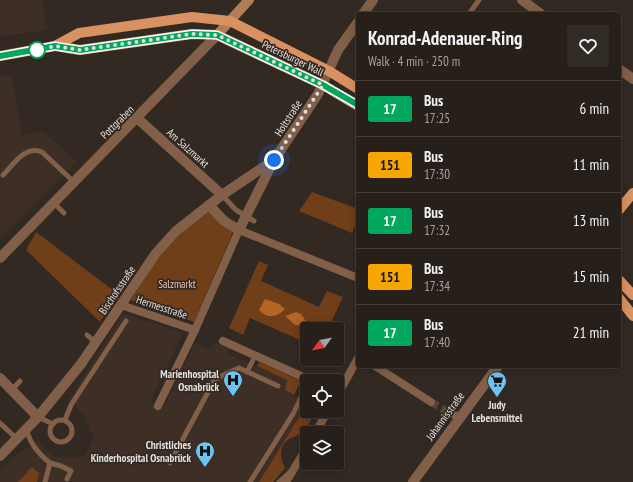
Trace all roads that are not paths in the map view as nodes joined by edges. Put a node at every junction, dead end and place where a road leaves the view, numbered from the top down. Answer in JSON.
{"nodes":[{"id":1,"x":248,"y":0,"type":"edge"},
{"id":2,"x":373,"y":0,"type":"edge"},
{"id":3,"x":479,"y":0,"type":"edge"},
{"id":4,"x":522,"y":0,"type":"edge"},
{"id":5,"x":364,"y":12,"type":"edge"},
{"id":6,"x":470,"y":12,"type":"edge"},
{"id":7,"x":538,"y":12,"type":"edge"},
{"id":8,"x":230,"y":20,"type":"junction"},
{"id":9,"x":356,"y":25,"type":"edge"},
{"id":10,"x":217,"y":35,"type":"junction"},
{"id":11,"x":55,"y":46,"type":"junction"},
{"id":12,"x":0,"y":56,"type":"edge"},
{"id":13,"x":621,"y":70,"type":"edge"},
{"id":14,"x":329,"y":71,"type":"junction"},
{"id":15,"x":633,"y":79,"type":"edge"},
{"id":16,"x":323,"y":85,"type":"junction"},
{"id":17,"x":356,"y":88,"type":"edge"},
{"id":18,"x":356,"y":105,"type":"edge"},
{"id":19,"x":137,"y":118,"type":"junction"},
{"id":20,"x":274,"y":160,"type":"junction"},
{"id":21,"x":3,"y":175,"type":"dead end"},
{"id":22,"x":74,"y":182,"type":"junction"},
{"id":23,"x":633,"y":193,"type":"edge"},
{"id":24,"x":222,"y":195,"type":"junction"},
{"id":25,"x":54,"y":203,"type":"junction"},
{"id":26,"x":209,"y":206,"type":"junction"},
{"id":27,"x":621,"y":208,"type":"edge"},
{"id":28,"x":64,"y":213,"type":"dead end"},
{"id":29,"x":249,"y":218,"type":"junction"},
{"id":30,"x":239,"y":230,"type":"junction"},
{"id":31,"x":0,"y":258,"type":"edge"},
{"id":32,"x":356,"y":277,"type":"edge"},
{"id":33,"x":621,"y":282,"type":"edge"},
{"id":34,"x":633,"y":295,"type":"edge"},
{"id":35,"x":621,"y":301,"type":"edge"},
{"id":36,"x":121,"y":305,"type":"junction"},
{"id":37,"x":633,"y":316,"type":"edge"},
{"id":38,"x":126,"y":321,"type":"dead end"},
{"id":39,"x":195,"y":330,"type":"junction"},
{"id":40,"x":87,"y":335,"type":"dead end"},
{"id":41,"x":223,"y":341,"type":"dead end"},
{"id":42,"x":96,"y":343,"type":"junction"},
{"id":43,"x":255,"y":356,"type":"junction"},
{"id":44,"x":356,"y":362,"type":"edge"},
{"id":45,"x":378,"y":368,"type":"edge"},
{"id":46,"x":496,"y":368,"type":"edge"},
{"id":47,"x":247,"y":372,"type":"junction"},
{"id":48,"x":300,"y":377,"type":"edge"},
{"id":49,"x":0,"y":378,"type":"edge"},
{"id":50,"x":20,"y":381,"type":"dead end"},
{"id":51,"x":344,"y":382,"type":"edge"},
{"id":52,"x":278,"y":386,"type":"dead end"},
{"id":53,"x":12,"y":390,"type":"junction"},
{"id":54,"x":300,"y":401,"type":"edge"},
{"id":55,"x":431,"y":402,"type":"tunnel mouth"},
{"id":56,"x":158,"y":406,"type":"dead end"},
{"id":57,"x":448,"y":412,"type":"tunnel mouth"},
{"id":58,"x":38,"y":417,"type":"junction"},
{"id":59,"x":459,"y":417,"type":"junction"},
{"id":60,"x":65,"y":420,"type":"junction"},
{"id":61,"x":0,"y":423,"type":"edge"},
{"id":62,"x":53,"y":424,"type":"junction"},
{"id":63,"x":26,"y":428,"type":"junction"},
{"id":64,"x":16,"y":438,"type":"junction"},
{"id":65,"x":0,"y":456,"type":"edge"},
{"id":66,"x":300,"y":458,"type":"edge"},
{"id":67,"x":50,"y":463,"type":"junction"},
{"id":68,"x":170,"y":463,"type":"dead end"},
{"id":69,"x":294,"y":468,"type":"junction"},
{"id":70,"x":67,"y":479,"type":"dead end"},
{"id":71,"x":45,"y":482,"type":"edge"},
{"id":72,"x":250,"y":482,"type":"edge"},
{"id":73,"x":279,"y":482,"type":"edge"},
{"id":74,"x":286,"y":482,"type":"edge"},
{"id":75,"x":413,"y":482,"type":"edge"}],
"edges":[{"from":1,"to":8,"type":"main road","name":"Pottgraben"},
{"from":2,"to":5,"type":"street"},
{"from":3,"to":6,"type":"lane"},
{"from":4,"to":7,"type":"street"},
{"from":8,"to":10,"type":"main road","name":"Pottgraben"},
{"from":8,"to":11,"type":"main road"},
{"from":8,"to":14,"type":"main road","name":"Petersburger Wall"},
{"from":9,"to":14,"type":"street","name":"Holtstraße"},
{"from":10,"to":11,"type":"main road"},
{"from":10,"to":16,"type":"main road","name":"Petersburger Wall"},
{"from":10,"to":19,"type":"street","name":"Pottgraben"},
{"from":11,"to":12,"type":"main road"},
{"from":13,"to":15,"type":"street"},
{"from":14,"to":16,"type":"street","name":"Holtstraße"},
{"from":14,"to":17,"type":"main road","name":"Petersburger Wall"},
{"from":16,"to":18,"type":"main road","name":"Petersburger Wall"},
{"from":16,"to":20,"type":"street","name":"Holtstraße"},
{"from":19,"to":22,"type":"street","name":"Pottgraben"},
{"from":19,"to":24,"type":"street","name":"Am Salzmarkt"},
{"from":20,"to":24,"type":"street","name":"Bischofsstraße"},
{"from":20,"to":29,"type":"street","name":"Holtstraße"},
{"from":21,"to":22,"type":"lane"},
{"from":22,"to":25,"type":"street","name":"Pottgraben"},
{"from":23,"to":27,"type":"main road"},
{"from":24,"to":26,"type":"street","name":"Bischofsstraße"},
{"from":24,"to":29,"type":"lane"},
{"from":25,"to":28,"type":"lane"},
{"from":25,"to":31,"type":"street","name":"Pottgraben"},
{"from":26,"to":30,"type":"street"},
{"from":26,"to":36,"type":"street","name":"Bischofsstraße"},
{"from":29,"to":30,"type":"street","name":"Holtstraße"},
{"from":30,"to":32,"type":"street"},
{"from":30,"to":39,"type":"street","name":"Holtstraße"},
{"from":33,"to":34,"type":"main road"},
{"from":35,"to":37,"type":"main road"},
{"from":36,"to":39,"type":"street","name":"Hermesstraße"},
{"from":36,"to":42,"type":"street","name":"Bischofsstraße"},
{"from":38,"to":60,"type":"lane"},
{"from":39,"to":56,"type":"street","name":"Holtstraße"},
{"from":40,"to":42,"type":"lane"},
{"from":41,"to":43,"type":"street"},
{"from":42,"to":58,"type":"street","name":"Bischofsstraße"},
{"from":43,"to":47,"type":"lane"},
{"from":43,"to":48,"type":"street"},
{"from":44,"to":51,"type":"street"},
{"from":45,"to":55,"type":"street"},
{"from":46,"to":59,"type":"street","name":"Johannisstraße"},
{"from":47,"to":52,"type":"lane"},
{"from":47,"to":68,"type":"lane"},
{"from":49,"to":53,"type":"street"},
{"from":50,"to":53,"type":"lane"},
{"from":53,"to":58,"type":"street"},
{"from":54,"to":72,"type":"lane"},
{"from":57,"to":59,"type":"street"},
{"from":58,"to":62,"type":"lane"},
{"from":58,"to":63,"type":"street","name":"Bischofsstraße"},
{"from":59,"to":75,"type":"street","name":"Johannisstraße"},
{"from":60,"to":62,"type":"lane"},
{"from":60,"to":62,"type":"lane"},
{"from":61,"to":64,"type":"lane"},
{"from":63,"to":64,"type":"street","name":"Bischofsstraße"},
{"from":63,"to":67,"type":"lane"},
{"from":64,"to":65,"type":"street","name":"Bischofsstraße"},
{"from":66,"to":69,"type":"street"},
{"from":67,"to":70,"type":"lane"},
{"from":67,"to":71,"type":"lane"},
{"from":69,"to":73,"type":"lane"},
{"from":69,"to":74,"type":"street"}]}
